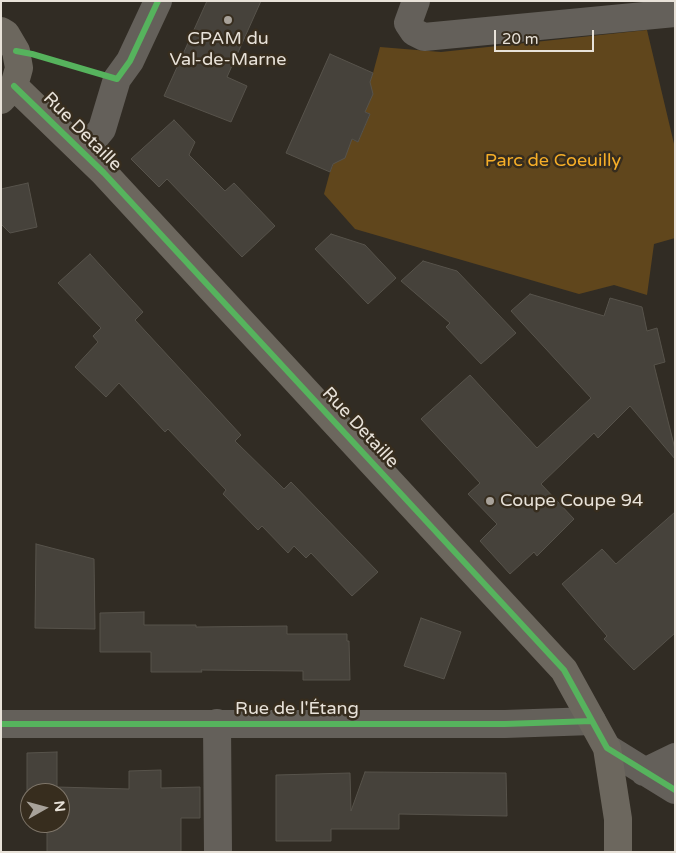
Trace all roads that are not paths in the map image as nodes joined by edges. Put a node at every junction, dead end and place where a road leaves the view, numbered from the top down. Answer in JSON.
{"nodes":[{"id":1,"x":158,"y":1,"type":"edge"},
{"id":2,"x":416,"y":1,"type":"edge"},
{"id":3,"x":675,"y":13,"type":"edge"},
{"id":4,"x":1,"y":31,"type":"edge"},
{"id":5,"x":8,"y":93,"type":"edge"},
{"id":6,"x":83,"y":152,"type":"junction"},
{"id":7,"x":592,"y":721,"type":"junction"},
{"id":8,"x":1,"y":724,"type":"edge"},
{"id":9,"x":217,"y":724,"type":"junction"},
{"id":10,"x":607,"y":748,"type":"junction"},
{"id":11,"x":675,"y":757,"type":"edge"},
{"id":12,"x":644,"y":772,"type":"junction"},
{"id":13,"x":675,"y":790,"type":"edge"},
{"id":14,"x":218,"y":852,"type":"edge"},
{"id":15,"x":618,"y":852,"type":"edge"}],
"edges":[{"from":1,"to":6,"type":"street"},
{"from":2,"to":3,"type":"street"},
{"from":4,"to":5,"type":"street"},
{"from":5,"to":6,"type":"street","name":"Rue Detaille"},
{"from":6,"to":7,"type":"street","name":"Rue Detaille"},
{"from":7,"to":9,"type":"street","name":"Rue de l'Étang"},
{"from":7,"to":10,"type":"street","name":"Rue Detaille"},
{"from":8,"to":9,"type":"street","name":"Rue de l'Étang"},
{"from":9,"to":14,"type":"street"},
{"from":10,"to":12,"type":"street","name":"Rue Detaille"},
{"from":10,"to":15,"type":"street"},
{"from":11,"to":12,"type":"street"},
{"from":12,"to":13,"type":"street","name":"Rue Detaille"}]}
